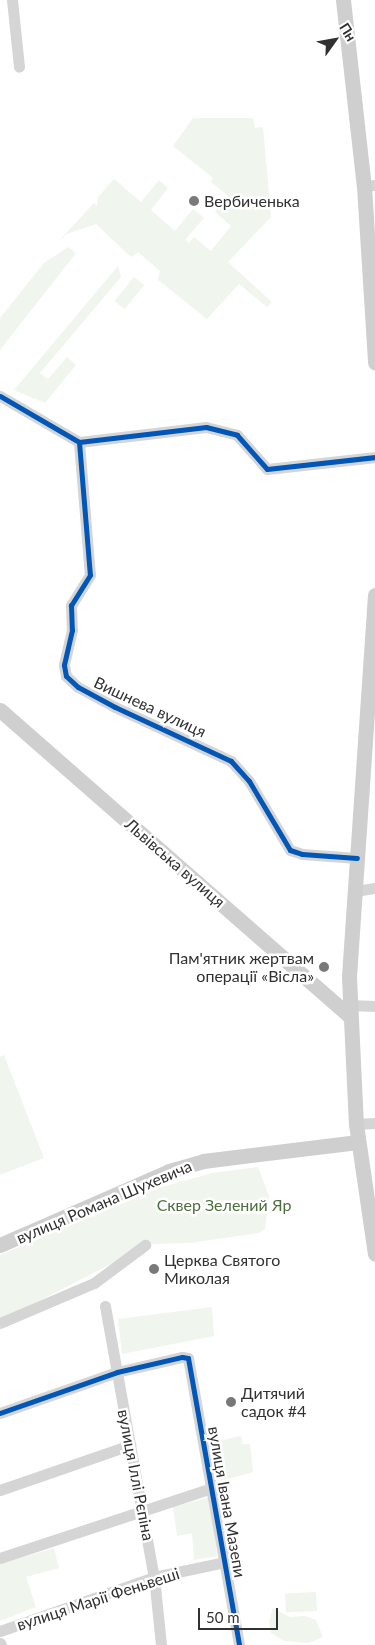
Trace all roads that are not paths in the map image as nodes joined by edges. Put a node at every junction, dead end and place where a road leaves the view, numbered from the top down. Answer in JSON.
{"nodes":[{"id":1,"x":12,"y":0,"type":"edge"},
{"id":2,"x":343,"y":0,"type":"edge"},
{"id":3,"x":19,"y":66,"type":"dead end"},
{"id":4,"x":370,"y":185,"type":"edge"},
{"id":5,"x":375,"y":363,"type":"edge"},
{"id":6,"x":0,"y":396,"type":"edge"},
{"id":7,"x":79,"y":442,"type":"junction"},
{"id":8,"x":375,"y":457,"type":"edge"},
{"id":9,"x":375,"y":595,"type":"edge"},
{"id":10,"x":0,"y":710,"type":"edge"},
{"id":11,"x":369,"y":758,"type":"edge"},
{"id":12,"x":357,"y":858,"type":"junction"},
{"id":13,"x":375,"y":888,"type":"edge"},
{"id":14,"x":355,"y":891,"type":"junction"},
{"id":15,"x":375,"y":1006,"type":"edge"},
{"id":16,"x":350,"y":1011,"type":"junction"},
{"id":17,"x":375,"y":1123,"type":"edge"},
{"id":18,"x":356,"y":1124,"type":"junction"},
{"id":19,"x":358,"y":1142,"type":"junction"},
{"id":20,"x":370,"y":1200,"type":"edge"},
{"id":21,"x":0,"y":1245,"type":"edge"},
{"id":22,"x":145,"y":1245,"type":"dead end"},
{"id":23,"x":374,"y":1245,"type":"edge"},
{"id":24,"x":106,"y":1306,"type":"dead end"},
{"id":25,"x":0,"y":1323,"type":"edge"},
{"id":26,"x":117,"y":1372,"type":"junction"},
{"id":27,"x":0,"y":1413,"type":"edge"},
{"id":28,"x":130,"y":1445,"type":"junction"},
{"id":29,"x":212,"y":1488,"type":"junction"},
{"id":30,"x":0,"y":1490,"type":"edge"},
{"id":31,"x":143,"y":1512,"type":"junction"},
{"id":32,"x":0,"y":1558,"type":"edge"},
{"id":33,"x":225,"y":1562,"type":"junction"},
{"id":34,"x":154,"y":1577,"type":"junction"},
{"id":35,"x":0,"y":1630,"type":"edge"},
{"id":36,"x":161,"y":1645,"type":"edge"},
{"id":37,"x":239,"y":1645,"type":"edge"}],
"edges":[{"from":1,"to":3,"type":"street"},
{"from":2,"to":4,"type":"main road"},
{"from":4,"to":5,"type":"main road"},
{"from":6,"to":7,"type":"street"},
{"from":7,"to":8,"type":"street"},
{"from":7,"to":12,"type":"street","name":"Вишнева вулиця"},
{"from":9,"to":11,"type":"main road"},
{"from":10,"to":16,"type":"main road","name":"Львівська вулиця"},
{"from":11,"to":12,"type":"main road"},
{"from":12,"to":14,"type":"main road"},
{"from":13,"to":14,"type":"street"},
{"from":14,"to":16,"type":"main road"},
{"from":15,"to":16,"type":"street"},
{"from":16,"to":18,"type":"main road"},
{"from":17,"to":18,"type":"street"},
{"from":18,"to":19,"type":"main road"},
{"from":19,"to":20,"type":"main road"},
{"from":19,"to":21,"type":"main road","name":"вулиця Романа Шухевича"},
{"from":20,"to":23,"type":"main road"},
{"from":22,"to":25,"type":"street"},
{"from":24,"to":26,"type":"street","name":"вулиця Іллі Рєпіна"},
{"from":26,"to":27,"type":"street"},
{"from":26,"to":28,"type":"street","name":"вулиця Іллі Рєпіна"},
{"from":26,"to":29,"type":"street","name":"вулиця Івана Мазепи"},
{"from":28,"to":30,"type":"street"},
{"from":28,"to":31,"type":"street","name":"вулиця Іллі Рєпіна"},
{"from":29,"to":31,"type":"street"},
{"from":29,"to":33,"type":"street","name":"вулиця Івана Мазепи"},
{"from":31,"to":32,"type":"street"},
{"from":31,"to":34,"type":"street","name":"вулиця Іллі Рєпіна"},
{"from":33,"to":34,"type":"street","name":"вулиця Марії Феньвеші"},
{"from":33,"to":37,"type":"street","name":"вулиця Івана Мазепи"},
{"from":34,"to":35,"type":"street","name":"вулиця Марії Феньвеші"},
{"from":34,"to":36,"type":"street","name":"вулиця Іллі Рєпіна"}]}
